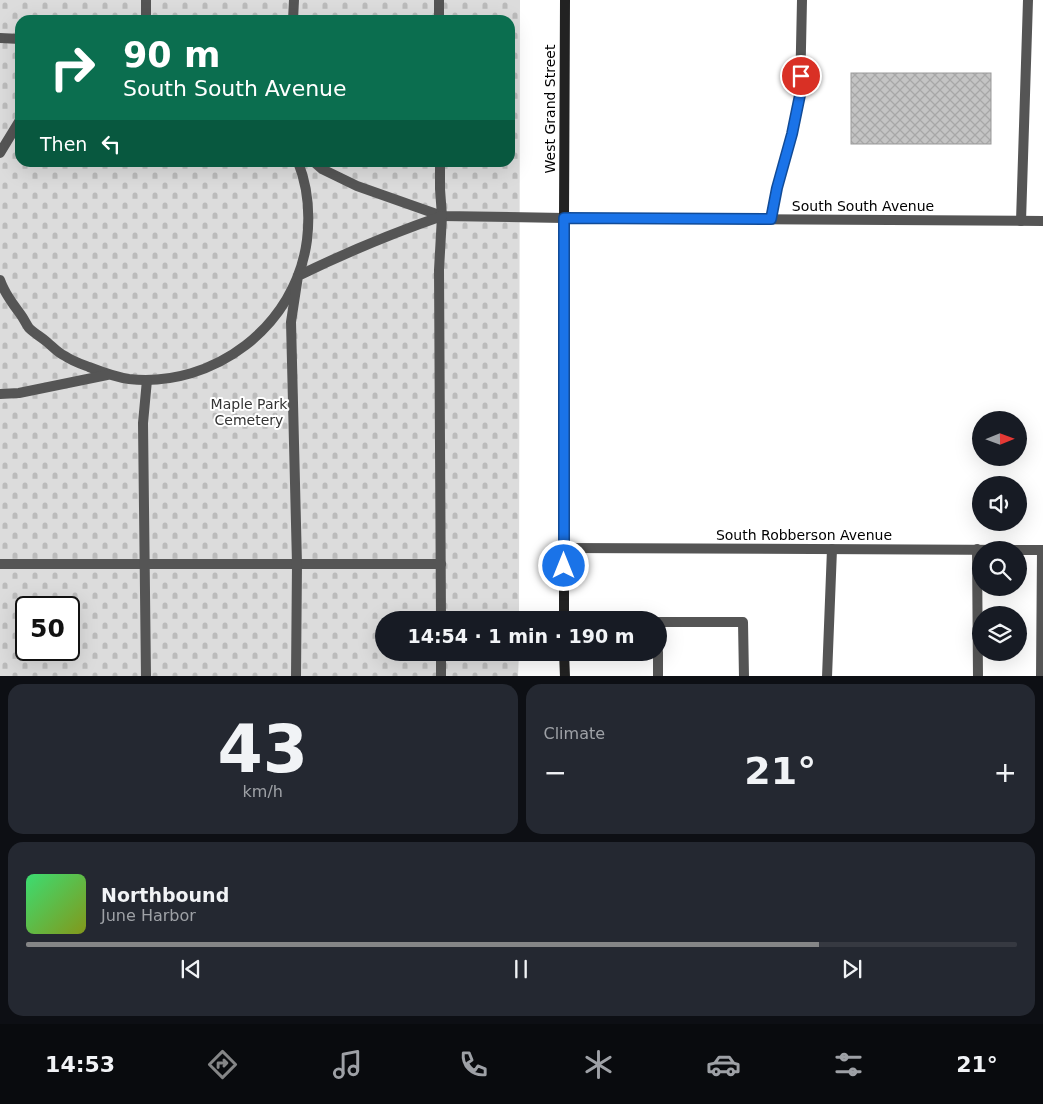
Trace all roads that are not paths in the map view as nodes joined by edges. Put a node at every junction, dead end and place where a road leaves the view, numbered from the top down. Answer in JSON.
{"nodes":[{"id":1,"x":146,"y":0,"type":"edge"},
{"id":2,"x":294,"y":0,"type":"edge"},
{"id":3,"x":439,"y":0,"type":"edge"},
{"id":4,"x":565,"y":0,"type":"edge"},
{"id":5,"x":802,"y":0,"type":"edge"},
{"id":6,"x":1028,"y":0,"type":"edge"},
{"id":7,"x":146,"y":15,"type":"edge"},
{"id":8,"x":293,"y":15,"type":"edge"},
{"id":9,"x":439,"y":15,"type":"edge"},
{"id":10,"x":0,"y":38,"type":"edge"},
{"id":11,"x":15,"y":39,"type":"edge"},
{"id":12,"x":15,"y":128,"type":"edge"},
{"id":13,"x":0,"y":154,"type":"edge"},
{"id":14,"x":300,"y":167,"type":"edge"},
{"id":15,"x":320,"y":167,"type":"edge"},
{"id":16,"x":440,"y":167,"type":"edge"},
{"id":17,"x":442,"y":216,"type":"junction"},
{"id":18,"x":564,"y":218,"type":"junction"},
{"id":19,"x":771,"y":219,"type":"junction"},
{"id":20,"x":1021,"y":221,"type":"junction"},
{"id":21,"x":1043,"y":221,"type":"edge"},
{"id":22,"x":298,"y":276,"type":"junction"},
{"id":23,"x":0,"y":280,"type":"edge"},
{"id":24,"x":108,"y":375,"type":"junction"},
{"id":25,"x":147,"y":380,"type":"junction"},
{"id":26,"x":0,"y":394,"type":"edge"},
{"id":27,"x":564,"y":548,"type":"junction"},
{"id":28,"x":832,"y":549,"type":"junction"},
{"id":29,"x":972,"y":549,"type":"edge"},
{"id":30,"x":1027,"y":550,"type":"edge"},
{"id":31,"x":1043,"y":550,"type":"edge"},
{"id":32,"x":145,"y":563,"type":"junction"},
{"id":33,"x":0,"y":564,"type":"edge"},
{"id":34,"x":297,"y":564,"type":"junction"},
{"id":35,"x":441,"y":564,"type":"junction"},
{"id":36,"x":977,"y":596,"type":"edge"},
{"id":37,"x":441,"y":611,"type":"edge"},
{"id":38,"x":564,"y":611,"type":"edge"},
{"id":39,"x":667,"y":622,"type":"edge"},
{"id":40,"x":441,"y":661,"type":"edge"},
{"id":41,"x":564,"y":661,"type":"edge"},
{"id":42,"x":658,"y":661,"type":"edge"},
{"id":43,"x":146,"y":676,"type":"edge"},
{"id":44,"x":296,"y":676,"type":"edge"},
{"id":45,"x":441,"y":676,"type":"edge"},
{"id":46,"x":564,"y":676,"type":"edge"},
{"id":47,"x":658,"y":676,"type":"edge"},
{"id":48,"x":744,"y":676,"type":"edge"},
{"id":49,"x":827,"y":676,"type":"edge"},
{"id":50,"x":978,"y":676,"type":"edge"},
{"id":51,"x":1041,"y":676,"type":"edge"}],
"edges":[{"from":1,"to":7,"type":"street"},
{"from":2,"to":8,"type":"street"},
{"from":3,"to":9,"type":"street"},
{"from":4,"to":18,"type":"main road","name":"West Grand Street"},
{"from":5,"to":19,"type":"street"},
{"from":6,"to":20,"type":"street"},
{"from":10,"to":11,"type":"street"},
{"from":12,"to":13,"type":"street"},
{"from":14,"to":22,"type":"street"},
{"from":15,"to":17,"type":"street"},
{"from":16,"to":17,"type":"street"},
{"from":17,"to":18,"type":"street","name":"South South Avenue"},
{"from":17,"to":22,"type":"street"},
{"from":17,"to":35,"type":"street"},
{"from":18,"to":19,"type":"street","name":"South South Avenue"},
{"from":18,"to":27,"type":"main road","name":"West Grand Street"},
{"from":19,"to":20,"type":"street","name":"South South Avenue"},
{"from":20,"to":21,"type":"street","name":"South South Avenue"},
{"from":22,"to":25,"type":"street"},
{"from":22,"to":34,"type":"street"},
{"from":23,"to":24,"type":"street"},
{"from":24,"to":25,"type":"street"},
{"from":24,"to":26,"type":"street"},
{"from":25,"to":32,"type":"street"},
{"from":27,"to":28,"type":"street","name":"South Robberson Avenue"},
{"from":27,"to":38,"type":"main road","name":"West Grand Street"},
{"from":28,"to":29,"type":"street","name":"South Robberson Avenue"},
{"from":28,"to":49,"type":"street"},
{"from":30,"to":31,"type":"street","name":"South Robberson Avenue"},
{"from":31,"to":51,"type":"street"},
{"from":32,"to":33,"type":"street"},
{"from":32,"to":34,"type":"street"},
{"from":32,"to":43,"type":"street"},
{"from":34,"to":35,"type":"street"},
{"from":34,"to":44,"type":"street"},
{"from":35,"to":37,"type":"street"},
{"from":36,"to":50,"type":"street"},
{"from":39,"to":48,"type":"street"},
{"from":40,"to":45,"type":"street"},
{"from":41,"to":46,"type":"main road"},
{"from":42,"to":47,"type":"street"}]}
